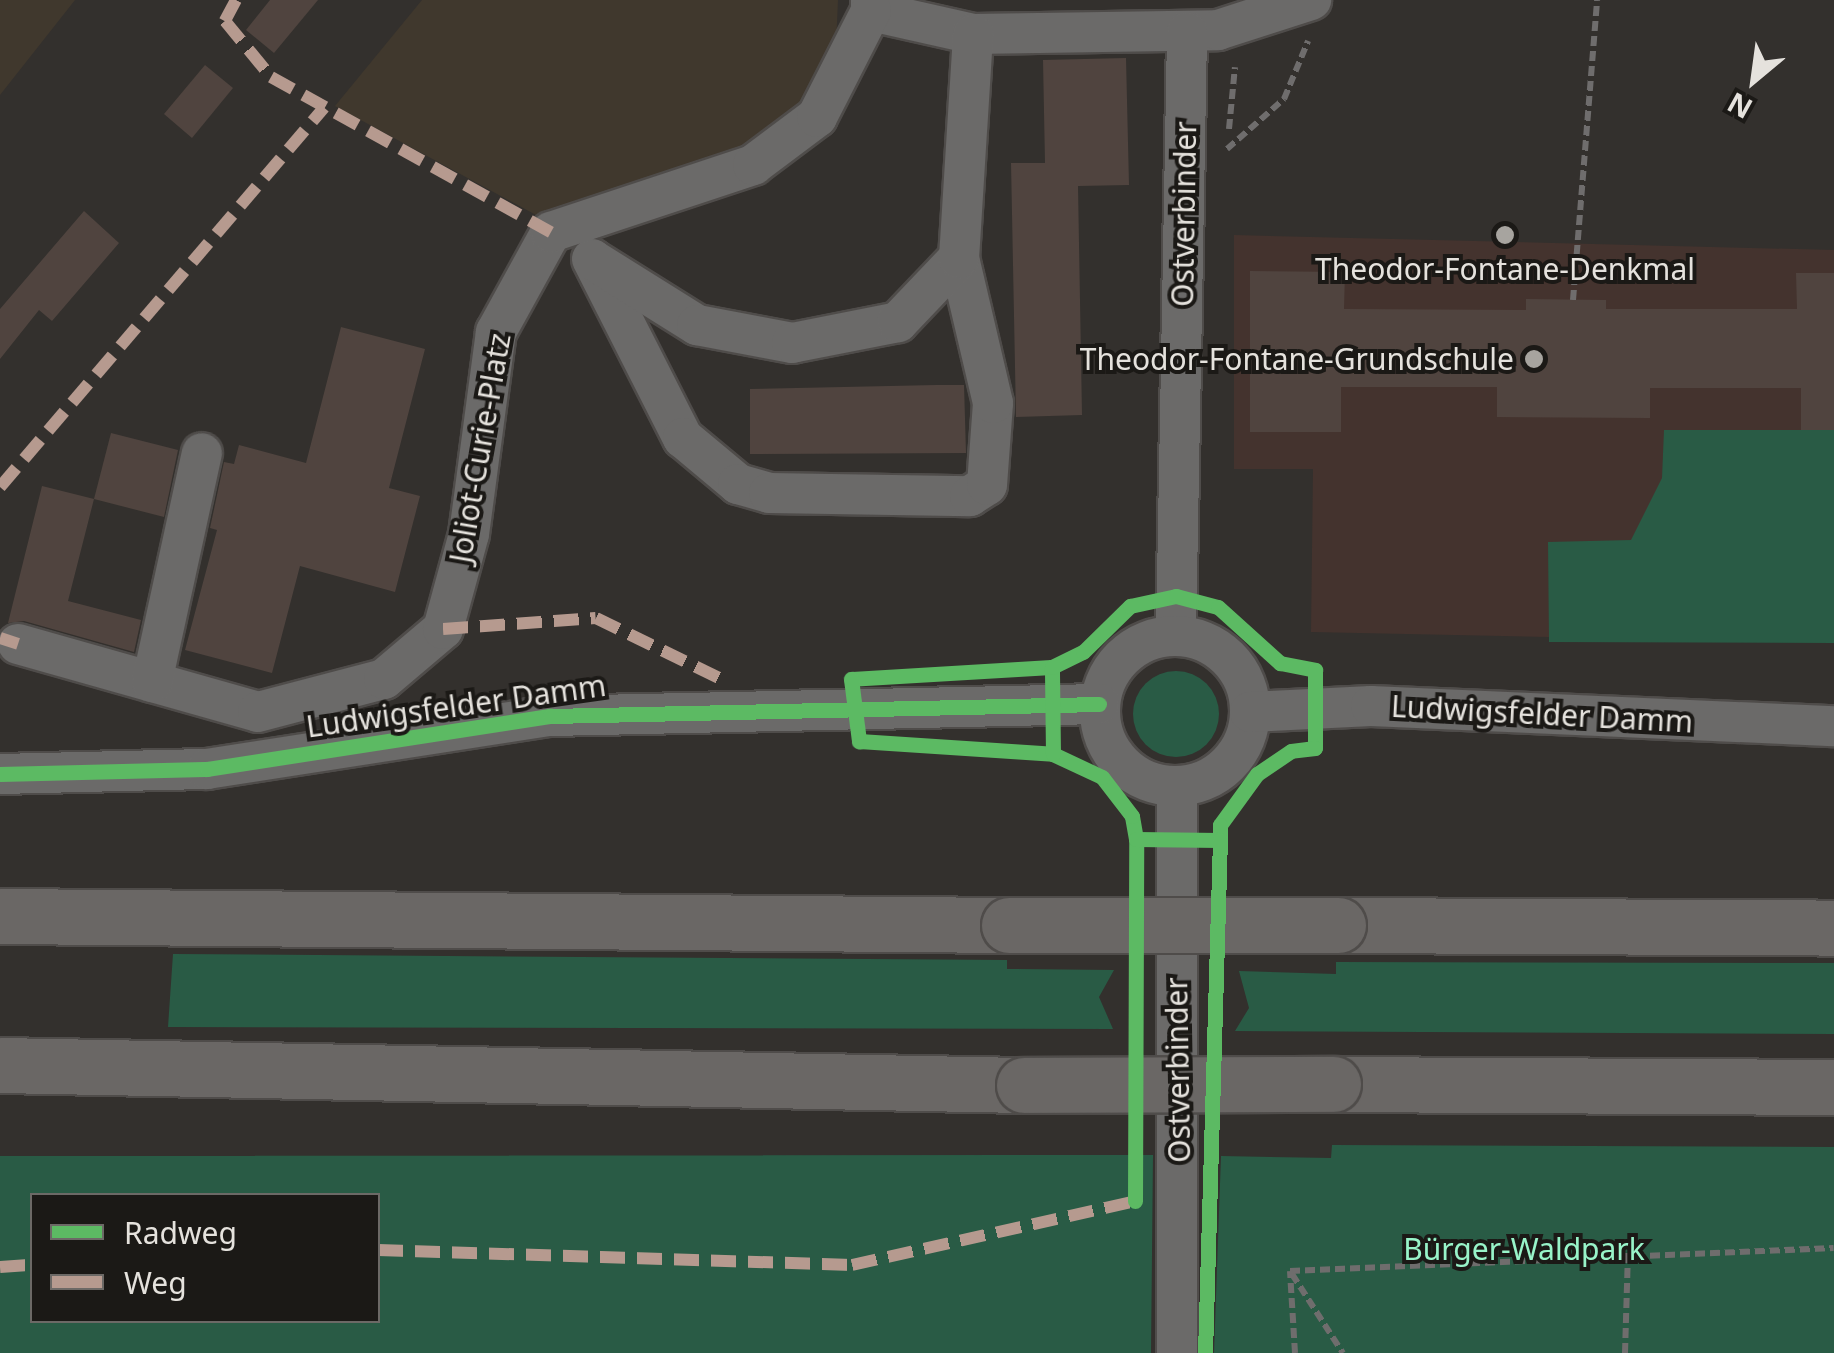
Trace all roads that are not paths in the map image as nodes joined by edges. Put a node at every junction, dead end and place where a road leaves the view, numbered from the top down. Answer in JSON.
{"nodes":[{"id":1,"x":1311,"y":0,"type":"edge"},
{"id":2,"x":871,"y":6,"type":"edge"},
{"id":3,"x":1186,"y":32,"type":"junction"},
{"id":4,"x":973,"y":34,"type":"junction"},
{"id":5,"x":551,"y":232,"type":"junction"},
{"id":6,"x":959,"y":258,"type":"junction"},
{"id":7,"x":592,"y":259,"type":"junction"},
{"id":8,"x":202,"y":453,"type":"dead end"},
{"id":9,"x":1176,"y":635,"type":"junction"},
{"id":10,"x":18,"y":644,"type":"dead end"},
{"id":11,"x":152,"y":682,"type":"junction"},
{"id":12,"x":1099,"y":704,"type":"junction"},
{"id":13,"x":1250,"y":712,"type":"junction"},
{"id":14,"x":1834,"y":726,"type":"edge"},
{"id":15,"x":0,"y":774,"type":"edge"},
{"id":16,"x":1177,"y":786,"type":"junction"},
{"id":17,"x":0,"y":916,"type":"edge"},
{"id":18,"x":1834,"y":928,"type":"edge"},
{"id":19,"x":0,"y":1065,"type":"edge"},
{"id":20,"x":1834,"y":1087,"type":"edge"},
{"id":21,"x":1177,"y":1353,"type":"edge"}],
"edges":[{"from":1,"to":3,"type":"street"},
{"from":2,"to":4,"type":"street"},
{"from":2,"to":5,"type":"street"},
{"from":3,"to":4,"type":"street"},
{"from":3,"to":9,"type":"street","name":"Ostverbinder"},
{"from":4,"to":6,"type":"street"},
{"from":5,"to":7,"type":"street"},
{"from":5,"to":11,"type":"street","name":"Joliot-Curie-Platz"},
{"from":6,"to":7,"type":"street"},
{"from":6,"to":7,"type":"street"},
{"from":8,"to":11,"type":"street"},
{"from":9,"to":12,"type":"street"},
{"from":9,"to":13,"type":"street"},
{"from":10,"to":11,"type":"street","name":"Joliot-Curie-Platz"},
{"from":12,"to":15,"type":"street","name":"Ludwigsfelder Damm"},
{"from":12,"to":16,"type":"street"},
{"from":13,"to":14,"type":"street","name":"Ludwigsfelder Damm"},
{"from":13,"to":16,"type":"street"},
{"from":16,"to":21,"type":"street","name":"Ostverbinder"},
{"from":17,"to":18,"type":"highway","bridge":true},
{"from":19,"to":20,"type":"highway","bridge":true}]}
